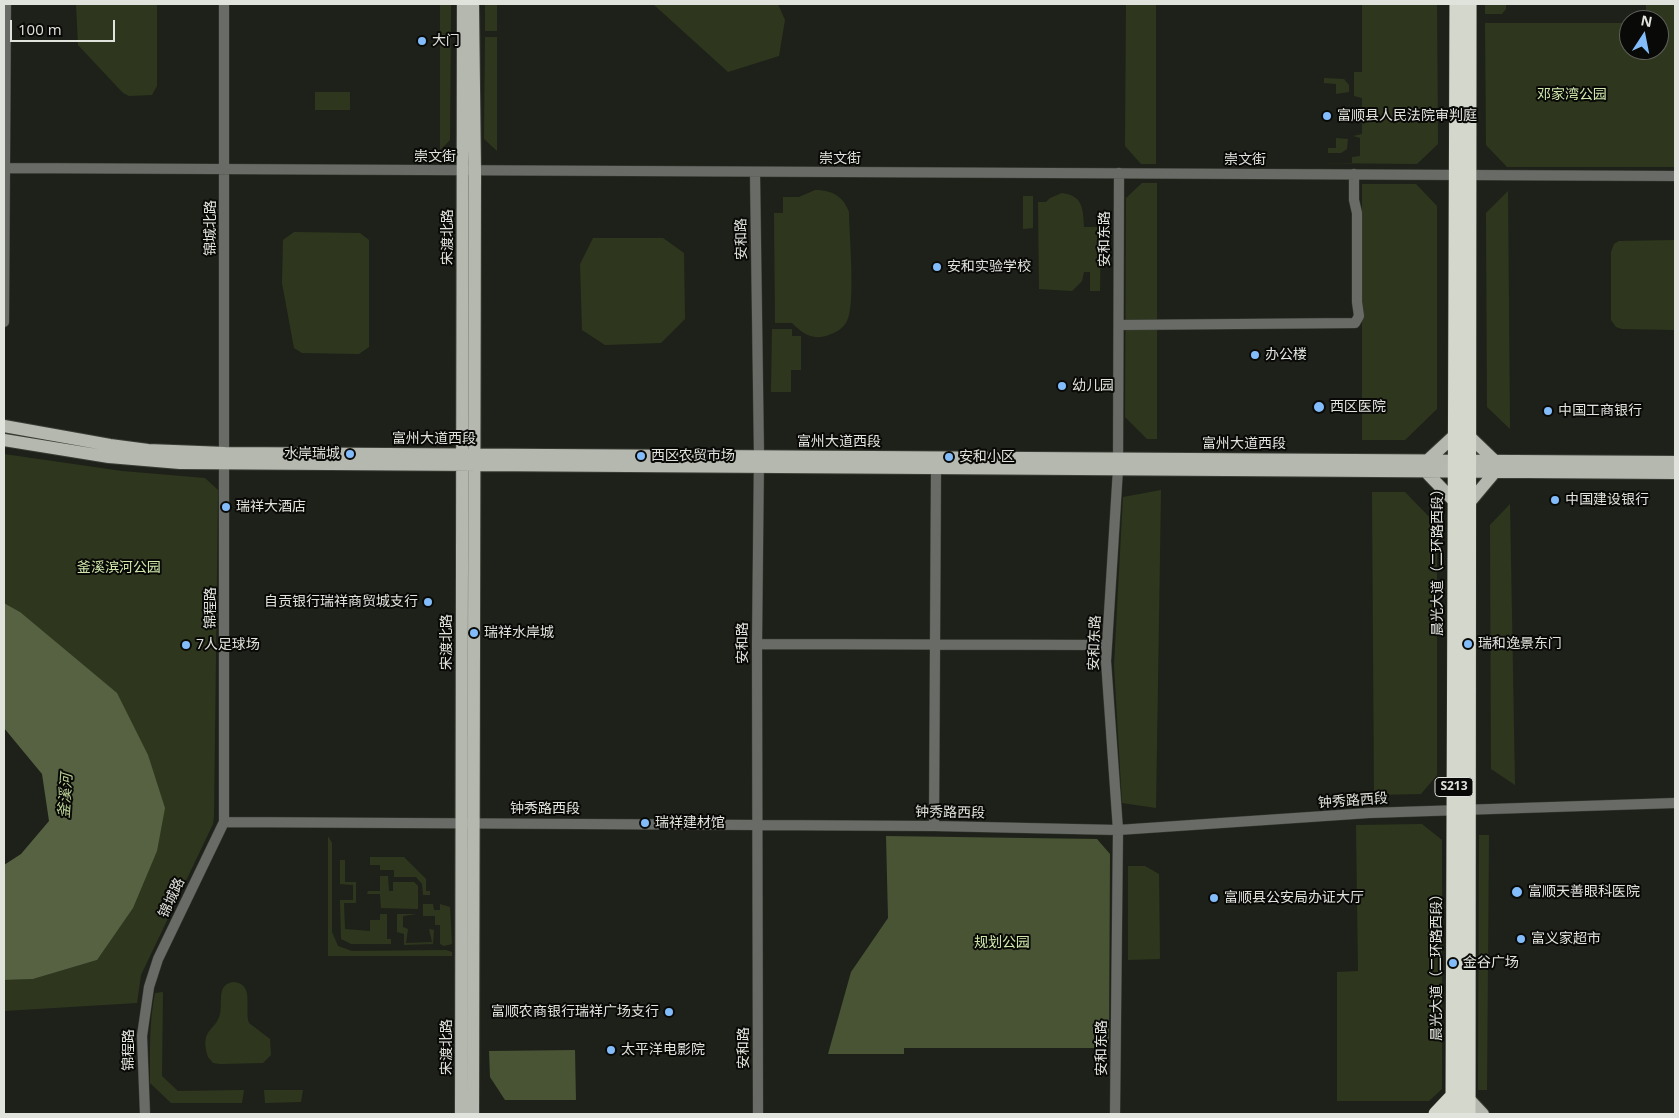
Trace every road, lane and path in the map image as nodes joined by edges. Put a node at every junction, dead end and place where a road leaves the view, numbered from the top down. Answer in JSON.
{"nodes":[{"id":1,"x":6,"y":4,"type":"edge"},
{"id":2,"x":224,"y":4,"type":"edge"},
{"id":3,"x":463,"y":4,"type":"edge"},
{"id":4,"x":473,"y":4,"type":"edge"},
{"id":5,"x":1456,"y":4,"type":"edge"},
{"id":6,"x":1469,"y":4,"type":"edge"},
{"id":7,"x":6,"y":168,"type":"junction"},
{"id":8,"x":224,"y":168,"type":"junction"},
{"id":9,"x":469,"y":170,"type":"junction"},
{"id":10,"x":755,"y":172,"type":"junction"},
{"id":11,"x":1119,"y":173,"type":"junction"},
{"id":12,"x":1354,"y":174,"type":"junction"},
{"id":13,"x":1462,"y":176,"type":"junction"},
{"id":14,"x":1675,"y":176,"type":"edge"},
{"id":15,"x":4,"y":322,"type":"edge"},
{"id":16,"x":1119,"y":325,"type":"junction"},
{"id":17,"x":4,"y":426,"type":"edge"},
{"id":18,"x":1462,"y":435,"type":"junction"},
{"id":19,"x":4,"y":440,"type":"edge"},
{"id":20,"x":225,"y":458,"type":"junction"},
{"id":21,"x":469,"y":460,"type":"junction"},
{"id":22,"x":759,"y":462,"type":"junction"},
{"id":23,"x":1675,"y":462,"type":"edge"},
{"id":24,"x":1118,"y":464,"type":"junction"},
{"id":25,"x":1427,"y":466,"type":"junction"},
{"id":26,"x":1462,"y":466,"type":"junction"},
{"id":27,"x":1495,"y":466,"type":"junction"},
{"id":28,"x":936,"y":468,"type":"junction"},
{"id":29,"x":1675,"y":473,"type":"edge"},
{"id":30,"x":1462,"y":502,"type":"junction"},
{"id":31,"x":757,"y":644,"type":"junction"},
{"id":32,"x":935,"y":645,"type":"junction"},
{"id":33,"x":1107,"y":645,"type":"junction"},
{"id":34,"x":1675,"y":804,"type":"edge"},
{"id":35,"x":1461,"y":809,"type":"junction"},
{"id":36,"x":224,"y":822,"type":"junction"},
{"id":37,"x":468,"y":822,"type":"junction"},
{"id":38,"x":758,"y":824,"type":"junction"},
{"id":39,"x":934,"y":826,"type":"junction"},
{"id":40,"x":1118,"y":830,"type":"junction"},
{"id":41,"x":149,"y":987,"type":"joint"},
{"id":42,"x":1460,"y":1097,"type":"junction"},
{"id":43,"x":145,"y":1114,"type":"edge"},
{"id":44,"x":462,"y":1114,"type":"edge"},
{"id":45,"x":472,"y":1114,"type":"edge"},
{"id":46,"x":758,"y":1114,"type":"edge"},
{"id":47,"x":1115,"y":1114,"type":"edge"},
{"id":48,"x":1436,"y":1114,"type":"edge"},
{"id":49,"x":1453,"y":1114,"type":"edge"},
{"id":50,"x":1468,"y":1114,"type":"edge"},
{"id":51,"x":1483,"y":1114,"type":"edge"}],
"edges":[{"from":1,"to":7,"type":"street"},
{"from":2,"to":8,"type":"street","name":"锦城北路"},
{"from":3,"to":9,"type":"main road"},
{"from":4,"to":9,"type":"main road"},
{"from":5,"to":13,"type":"highway","name":"晨光大道（二环路西段）"},
{"from":6,"to":13,"type":"highway","name":"晨光大道（二环路西段）"},
{"from":7,"to":8,"type":"street","name":"崇文街"},
{"from":7,"to":15,"type":"street"},
{"from":8,"to":9,"type":"street","name":"崇文街"},
{"from":8,"to":20,"type":"street","name":"锦城北路"},
{"from":9,"to":10,"type":"street","name":"崇文街"},
{"from":9,"to":21,"type":"main road","name":"宋渡北路"},
{"from":10,"to":11,"type":"street","name":"崇文街"},
{"from":10,"to":22,"type":"street","name":"安和路"},
{"from":11,"to":12,"type":"street","name":"崇文街"},
{"from":11,"to":16,"type":"street","name":"安和东路"},
{"from":12,"to":13,"type":"street","name":"崇文街"},
{"from":12,"to":16,"type":"street"},
{"from":13,"to":14,"type":"street","name":"崇文街"},
{"from":13,"to":18,"type":"highway","name":"晨光大道（二环路西段）"},
{"from":16,"to":24,"type":"street","name":"安和东路"},
{"from":17,"to":20,"type":"main road","name":"富州大道西段"},
{"from":18,"to":25,"type":"main road"},
{"from":18,"to":26,"type":"highway","name":"晨光大道（二环路西段）"},
{"from":18,"to":27,"type":"main road"},
{"from":19,"to":20,"type":"main road","name":"富州大道西段"},
{"from":20,"to":21,"type":"main road","name":"富州大道西段"},
{"from":20,"to":36,"type":"street","name":"锦程路"},
{"from":21,"to":22,"type":"main road","name":"富州大道西段"},
{"from":21,"to":37,"type":"main road","name":"宋渡北路"},
{"from":22,"to":24,"type":"main road","name":"富州大道西段"},
{"from":22,"to":28,"type":"main road","name":"富州大道西段"},
{"from":22,"to":31,"type":"street","name":"安和路"},
{"from":23,"to":27,"type":"main road","name":"富州大道西段"},
{"from":24,"to":25,"type":"main road","name":"富州大道西段"},
{"from":24,"to":28,"type":"main road","name":"富州大道西段"},
{"from":24,"to":33,"type":"street","name":"安和东路"},
{"from":25,"to":26,"type":"main road","name":"富州大道西段"},
{"from":25,"to":30,"type":"main road"},
{"from":26,"to":27,"type":"main road","name":"富州大道西段"},
{"from":26,"to":30,"type":"highway","name":"晨光大道（二环路西段）","number":"S213"},
{"from":27,"to":29,"type":"main road","name":"富州大道西段"},
{"from":27,"to":30,"type":"main road"},
{"from":28,"to":32,"type":"street"},
{"from":30,"to":35,"type":"highway","name":"晨光大道（二环路西段）","number":"S213"},
{"from":31,"to":32,"type":"street"},
{"from":31,"to":38,"type":"street","name":"安和路"},
{"from":32,"to":33,"type":"street"},
{"from":32,"to":39,"type":"street"},
{"from":33,"to":40,"type":"street","name":"安和东路"},
{"from":34,"to":35,"type":"street","name":"钟秀路西段"},
{"from":35,"to":40,"type":"street","name":"钟秀路西段"},
{"from":35,"to":42,"type":"highway","name":"晨光大道（二环路西段）","number":"S213"},
{"from":36,"to":37,"type":"street","name":"钟秀路西段"},
{"from":36,"to":41,"type":"street","name":"锦城路"},
{"from":37,"to":38,"type":"street","name":"钟秀路西段"},
{"from":37,"to":44,"type":"main road","name":"宋渡北路"},
{"from":37,"to":45,"type":"main road","name":"宋渡北路"},
{"from":38,"to":39,"type":"street","name":"钟秀路西段"},
{"from":38,"to":46,"type":"street","name":"安和路"},
{"from":39,"to":40,"type":"street","name":"钟秀路西段"},
{"from":40,"to":47,"type":"street","name":"安和东路"},
{"from":41,"to":43,"type":"street","name":"锦程路"},
{"from":42,"to":48,"type":"highway"},
{"from":42,"to":49,"type":"highway","name":"晨光大道（二环路西段）","number":"S213"},
{"from":42,"to":50,"type":"highway","name":"晨光大道（二环路西段）","number":"S213"},
{"from":42,"to":51,"type":"main road"}]}
